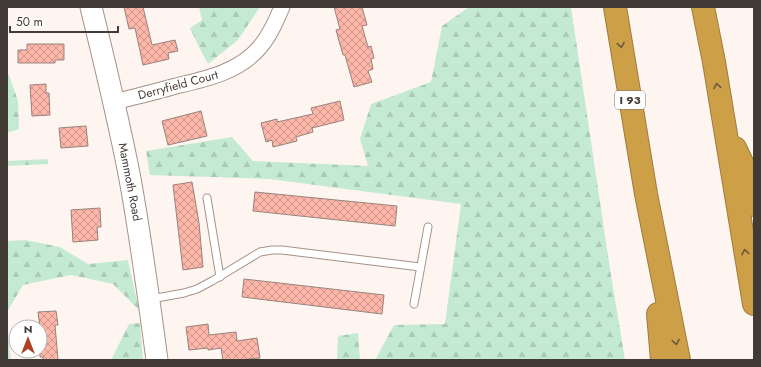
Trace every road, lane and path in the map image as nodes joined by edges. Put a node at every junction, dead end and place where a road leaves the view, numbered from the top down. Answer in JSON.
{"nodes":[{"id":1,"x":91,"y":7,"type":"edge"},
{"id":2,"x":282,"y":7,"type":"edge"},
{"id":3,"x":615,"y":7,"type":"edge"},
{"id":4,"x":703,"y":7,"type":"edge"},
{"id":5,"x":114,"y":102,"type":"junction"},
{"id":6,"x":724,"y":124,"type":"junction"},
{"id":7,"x":646,"y":194,"type":"junction"},
{"id":8,"x":207,"y":198,"type":"dead end"},
{"id":9,"x":754,"y":205,"type":"edge"},
{"id":10,"x":428,"y":227,"type":"dead end"},
{"id":11,"x":420,"y":267,"type":"junction"},
{"id":12,"x":220,"y":277,"type":"junction"},
{"id":13,"x":149,"y":300,"type":"junction"},
{"id":14,"x":414,"y":304,"type":"dead end"},
{"id":15,"x":754,"y":304,"type":"edge"},
{"id":16,"x":157,"y":360,"type":"edge"},
{"id":17,"x":662,"y":360,"type":"edge"},
{"id":18,"x":679,"y":360,"type":"edge"}],
"edges":[{"from":1,"to":5,"type":"main road","name":"Mammoth Road"},
{"from":2,"to":5,"type":"street","name":"Derryfield Court"},
{"from":3,"to":7,"type":"highway","number":"I 93","one_way":true},
{"from":6,"to":4,"type":"highway","one_way":true},
{"from":5,"to":13,"type":"main road","name":"Mammoth Road"},
{"from":6,"to":9,"type":"highway"},
{"from":15,"to":6,"type":"highway","one_way":true},
{"from":7,"to":17,"type":"highway"},
{"from":7,"to":18,"type":"highway","number":"I 93","one_way":true},
{"from":8,"to":12,"type":"lane"},
{"from":10,"to":11,"type":"lane"},
{"from":11,"to":12,"type":"lane"},
{"from":11,"to":14,"type":"lane"},
{"from":12,"to":13,"type":"lane"},
{"from":13,"to":16,"type":"main road","name":"Mammoth Road"}]}
